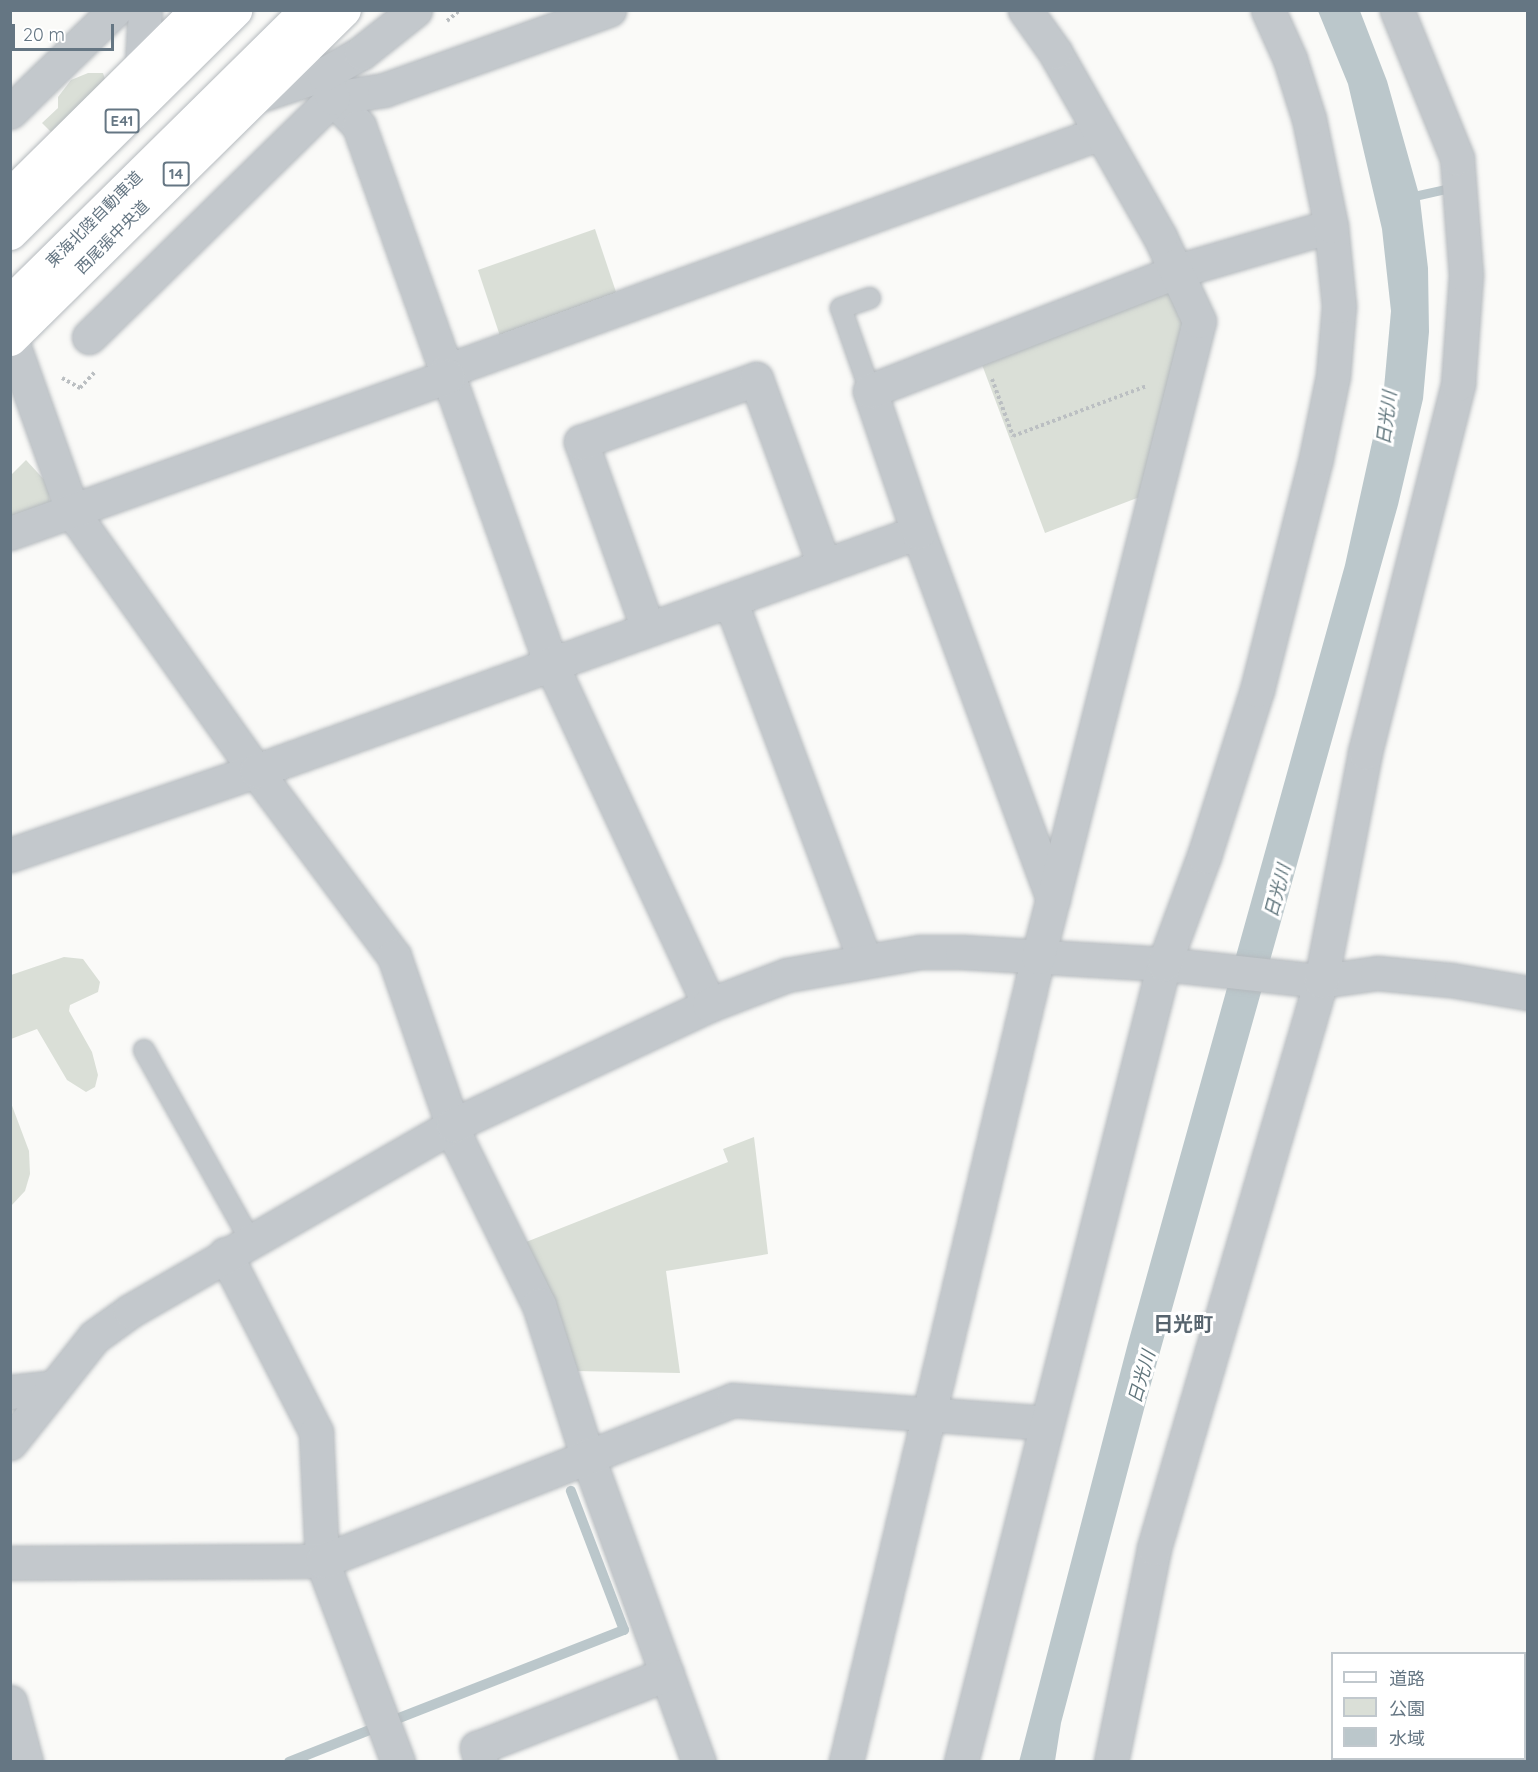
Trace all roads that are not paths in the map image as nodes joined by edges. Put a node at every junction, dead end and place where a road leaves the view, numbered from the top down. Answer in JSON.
{"nodes":[{"id":1,"x":115,"y":10,"type":"edge"},
{"id":2,"x":145,"y":10,"type":"edge"},
{"id":3,"x":197,"y":10,"type":"edge"},
{"id":4,"x":235,"y":10,"type":"edge"},
{"id":5,"x":306,"y":10,"type":"edge"},
{"id":6,"x":344,"y":10,"type":"edge"},
{"id":7,"x":415,"y":10,"type":"edge"},
{"id":8,"x":609,"y":10,"type":"edge"},
{"id":9,"x":1025,"y":10,"type":"edge"},
{"id":10,"x":1268,"y":10,"type":"edge"},
{"id":11,"x":1397,"y":10,"type":"edge"},
{"id":12,"x":142,"y":63,"type":"junction"},
{"id":13,"x":329,"y":86,"type":"junction"},
{"id":14,"x":254,"y":96,"type":"junction"},
{"id":15,"x":10,"y":112,"type":"edge"},
{"id":16,"x":1100,"y":133,"type":"junction"},
{"id":17,"x":10,"y":195,"type":"edge"},
{"id":18,"x":1331,"y":226,"type":"junction"},
{"id":19,"x":10,"y":233,"type":"edge"},
{"id":20,"x":1177,"y":271,"type":"junction"},
{"id":21,"x":870,"y":298,"type":"dead end"},
{"id":22,"x":10,"y":302,"type":"edge"},
{"id":23,"x":11,"y":337,"type":"edge"},
{"id":24,"x":89,"y":337,"type":"dead end"},
{"id":25,"x":448,"y":374,"type":"junction"},
{"id":26,"x":870,"y":391,"type":"junction"},
{"id":27,"x":73,"y":513,"type":"junction"},
{"id":28,"x":918,"y":532,"type":"junction"},
{"id":29,"x":10,"y":533,"type":"edge"},
{"id":30,"x":824,"y":565,"type":"junction"},
{"id":31,"x":730,"y":600,"type":"junction"},
{"id":32,"x":648,"y":629,"type":"junction"},
{"id":33,"x":551,"y":664,"type":"junction"},
{"id":34,"x":256,"y":771,"type":"junction"},
{"id":35,"x":10,"y":855,"type":"edge"},
{"id":36,"x":1053,"y":899,"type":"junction"},
{"id":37,"x":1038,"y":957,"type":"junction"},
{"id":38,"x":865,"y":961,"type":"junction"},
{"id":39,"x":1173,"y":965,"type":"junction"},
{"id":40,"x":1315,"y":980,"type":"junction"},
{"id":41,"x":1527,"y":993,"type":"edge"},
{"id":42,"x":709,"y":1005,"type":"junction"},
{"id":43,"x":144,"y":1050,"type":"dead end"},
{"id":44,"x":453,"y":1125,"type":"junction"},
{"id":45,"x":237,"y":1247,"type":"junction"},
{"id":46,"x":54,"y":1387,"type":"junction"},
{"id":47,"x":10,"y":1392,"type":"edge"},
{"id":48,"x":929,"y":1415,"type":"junction"},
{"id":49,"x":1044,"y":1423,"type":"junction"},
{"id":50,"x":10,"y":1443,"type":"edge"},
{"id":51,"x":587,"y":1455,"type":"junction"},
{"id":52,"x":322,"y":1561,"type":"junction"},
{"id":53,"x":10,"y":1563,"type":"edge"},
{"id":54,"x":667,"y":1674,"type":"junction"},
{"id":55,"x":10,"y":1702,"type":"edge"},
{"id":56,"x":26,"y":1761,"type":"edge"},
{"id":57,"x":398,"y":1761,"type":"edge"},
{"id":58,"x":481,"y":1761,"type":"edge"},
{"id":59,"x":699,"y":1761,"type":"edge"},
{"id":60,"x":846,"y":1761,"type":"edge"},
{"id":61,"x":961,"y":1761,"type":"edge"},
{"id":62,"x":1111,"y":1761,"type":"edge"}],
"edges":[{"from":1,"to":15,"type":"street"},
{"from":2,"to":12,"type":"street"},
{"from":3,"to":12,"type":"main road"},
{"from":4,"to":19,"type":"main road","number":"E41"},
{"from":5,"to":22,"type":"main road","name":"東海北陸自動車道"},
{"from":6,"to":14,"type":"main road","name":"西尾張中央道","number":"14"},
{"from":7,"to":13,"type":"street"},
{"from":8,"to":13,"type":"street"},
{"from":9,"to":16,"type":"street"},
{"from":10,"to":18,"type":"street"},
{"from":11,"to":40,"type":"street"},
{"from":12,"to":17,"type":"main road"},
{"from":13,"to":14,"type":"street"},
{"from":13,"to":24,"type":"street"},
{"from":13,"to":25,"type":"street"},
{"from":14,"to":23,"type":"main road","name":"西尾張中央道","number":"14"},
{"from":16,"to":20,"type":"street"},
{"from":16,"to":25,"type":"street"},
{"from":18,"to":20,"type":"street"},
{"from":18,"to":39,"type":"street"},
{"from":20,"to":26,"type":"street"},
{"from":20,"to":36,"type":"street"},
{"from":21,"to":26,"type":"lane"},
{"from":23,"to":27,"type":"street"},
{"from":25,"to":27,"type":"street"},
{"from":25,"to":33,"type":"street"},
{"from":26,"to":28,"type":"street"},
{"from":27,"to":29,"type":"street"},
{"from":27,"to":34,"type":"street"},
{"from":28,"to":30,"type":"street"},
{"from":28,"to":36,"type":"street"},
{"from":30,"to":31,"type":"street"},
{"from":30,"to":32,"type":"street"},
{"from":31,"to":32,"type":"street"},
{"from":31,"to":38,"type":"street"},
{"from":32,"to":33,"type":"street"},
{"from":33,"to":34,"type":"street"},
{"from":33,"to":42,"type":"street"},
{"from":34,"to":35,"type":"street"},
{"from":34,"to":44,"type":"street"},
{"from":36,"to":37,"type":"street"},
{"from":37,"to":38,"type":"street"},
{"from":37,"to":39,"type":"street"},
{"from":37,"to":48,"type":"street"},
{"from":38,"to":42,"type":"street"},
{"from":39,"to":40,"type":"street"},
{"from":39,"to":49,"type":"street"},
{"from":40,"to":41,"type":"street"},
{"from":40,"to":62,"type":"street"},
{"from":42,"to":44,"type":"street"},
{"from":43,"to":45,"type":"lane"},
{"from":44,"to":45,"type":"street"},
{"from":44,"to":51,"type":"street"},
{"from":45,"to":46,"type":"street"},
{"from":45,"to":52,"type":"street"},
{"from":46,"to":47,"type":"street"},
{"from":46,"to":50,"type":"street"},
{"from":48,"to":49,"type":"street"},
{"from":48,"to":51,"type":"street"},
{"from":48,"to":60,"type":"street"},
{"from":49,"to":61,"type":"street"},
{"from":51,"to":52,"type":"street"},
{"from":51,"to":54,"type":"street"},
{"from":52,"to":53,"type":"street"},
{"from":52,"to":57,"type":"street"},
{"from":54,"to":58,"type":"street"},
{"from":54,"to":59,"type":"street"},
{"from":55,"to":56,"type":"street"}]}
